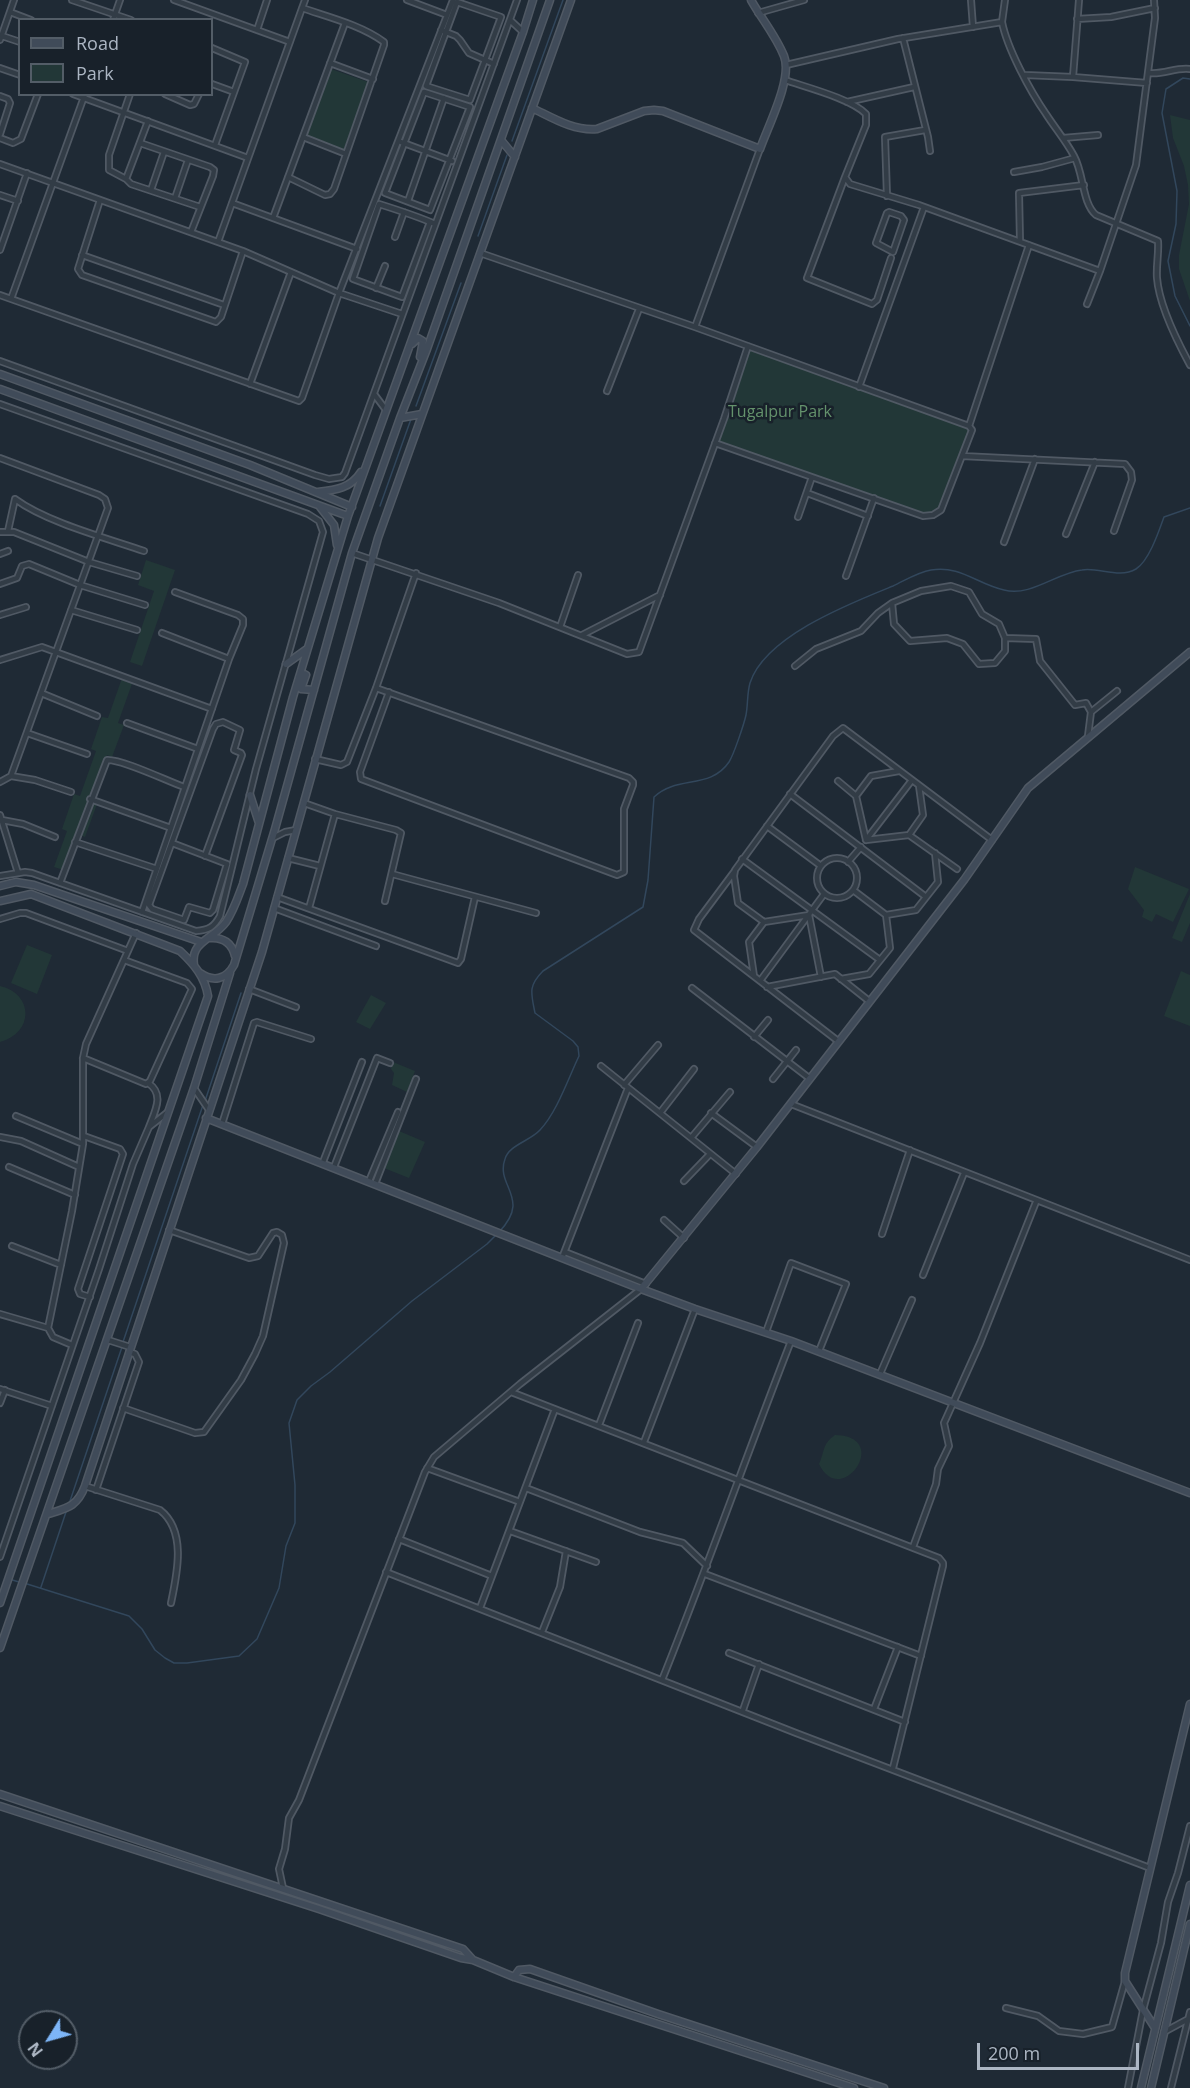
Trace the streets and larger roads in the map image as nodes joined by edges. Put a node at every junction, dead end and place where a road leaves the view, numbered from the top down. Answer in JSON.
{"nodes":[{"id":1,"x":14,"y":0,"type":"edge"},
{"id":2,"x":72,"y":0,"type":"edge"},
{"id":3,"x":120,"y":0,"type":"edge"},
{"id":4,"x":174,"y":0,"type":"edge"},
{"id":5,"x":267,"y":0,"type":"edge"},
{"id":6,"x":305,"y":0,"type":"edge"},
{"id":7,"x":407,"y":0,"type":"edge"},
{"id":8,"x":453,"y":0,"type":"edge"},
{"id":9,"x":517,"y":0,"type":"edge"},
{"id":10,"x":533,"y":0,"type":"edge"},
{"id":11,"x":550,"y":0,"type":"edge"},
{"id":12,"x":572,"y":0,"type":"edge"},
{"id":13,"x":751,"y":0,"type":"edge"},
{"id":14,"x":804,"y":0,"type":"edge"},
{"id":15,"x":971,"y":0,"type":"edge"},
{"id":16,"x":1005,"y":0,"type":"edge"},
{"id":17,"x":1079,"y":0,"type":"edge"},
{"id":18,"x":1154,"y":0,"type":"edge"},
{"id":19,"x":302,"y":8,"type":"junction"},
{"id":20,"x":1155,"y":8,"type":"junction"},
{"id":21,"x":10,"y":12,"type":"junction"},
{"id":22,"x":758,"y":13,"type":"junction"},
{"id":23,"x":447,"y":15,"type":"junction"},
{"id":24,"x":114,"y":17,"type":"edge"},
{"id":25,"x":26,"y":18,"type":"edge"},
{"id":26,"x":1077,"y":19,"type":"junction"},
{"id":27,"x":510,"y":20,"type":"junction"},
{"id":28,"x":1002,"y":22,"type":"junction"},
{"id":29,"x":345,"y":23,"type":"junction"},
{"id":30,"x":973,"y":27,"type":"junction"},
{"id":31,"x":257,"y":30,"type":"junction"},
{"id":32,"x":444,"y":31,"type":"junction"},
{"id":33,"x":523,"y":32,"type":"junction"},
{"id":34,"x":1,"y":38,"type":"edge"},
{"id":35,"x":903,"y":38,"type":"junction"},
{"id":36,"x":18,"y":42,"type":"edge"},
{"id":37,"x":290,"y":42,"type":"junction"},
{"id":38,"x":213,"y":48,"type":"edge"},
{"id":39,"x":485,"y":60,"type":"junction"},
{"id":40,"x":330,"y":63,"type":"junction"},
{"id":41,"x":494,"y":64,"type":"junction"},
{"id":42,"x":786,"y":65,"type":"junction"},
{"id":43,"x":0,"y":68,"type":"edge"},
{"id":44,"x":1190,"y":69,"type":"edge"},
{"id":45,"x":1149,"y":73,"type":"junction"},
{"id":46,"x":18,"y":74,"type":"edge"},
{"id":47,"x":1024,"y":75,"type":"junction"},
{"id":48,"x":1073,"y":77,"type":"junction"},
{"id":49,"x":373,"y":79,"type":"junction"},
{"id":50,"x":784,"y":80,"type":"junction"},
{"id":51,"x":1148,"y":83,"type":"junction"},
{"id":52,"x":213,"y":84,"type":"edge"},
{"id":53,"x":914,"y":87,"type":"junction"},
{"id":54,"x":234,"y":92,"type":"junction"},
{"id":55,"x":0,"y":96,"type":"edge"},
{"id":56,"x":37,"y":96,"type":"edge"},
{"id":57,"x":85,"y":96,"type":"edge"},
{"id":58,"x":129,"y":96,"type":"edge"},
{"id":59,"x":170,"y":96,"type":"edge"},
{"id":60,"x":198,"y":96,"type":"edge"},
{"id":61,"x":444,"y":98,"type":"junction"},
{"id":62,"x":847,"y":102,"type":"junction"},
{"id":63,"x":532,"y":108,"type":"junction"},
{"id":64,"x":123,"y":113,"type":"junction"},
{"id":65,"x":148,"y":121,"type":"junction"},
{"id":66,"x":925,"y":130,"type":"junction"},
{"id":67,"x":1098,"y":135,"type":"dead end"},
{"id":68,"x":0,"y":136,"type":"edge"},
{"id":69,"x":303,"y":137,"type":"junction"},
{"id":70,"x":1063,"y":138,"type":"junction"},
{"id":71,"x":501,"y":140,"type":"junction"},
{"id":72,"x":401,"y":142,"type":"junction"},
{"id":73,"x":140,"y":143,"type":"junction"},
{"id":74,"x":214,"y":146,"type":"junction"},
{"id":75,"x":760,"y":149,"type":"junction"},
{"id":76,"x":426,"y":151,"type":"junction"},
{"id":77,"x":164,"y":152,"type":"junction"},
{"id":78,"x":930,"y":152,"type":"dead end"},
{"id":79,"x":346,"y":154,"type":"junction"},
{"id":80,"x":515,"y":157,"type":"junction"},
{"id":81,"x":248,"y":158,"type":"junction"},
{"id":82,"x":1075,"y":158,"type":"junction"},
{"id":83,"x":188,"y":160,"type":"junction"},
{"id":84,"x":450,"y":160,"type":"junction"},
{"id":85,"x":458,"y":163,"type":"junction"},
{"id":86,"x":0,"y":164,"type":"edge"},
{"id":87,"x":1014,"y":172,"type":"dead end"},
{"id":88,"x":27,"y":173,"type":"junction"},
{"id":89,"x":288,"y":177,"type":"junction"},
{"id":90,"x":845,"y":177,"type":"junction"},
{"id":91,"x":126,"y":179,"type":"junction"},
{"id":92,"x":53,"y":183,"type":"junction"},
{"id":93,"x":1084,"y":185,"type":"junction"},
{"id":94,"x":151,"y":190,"type":"junction"},
{"id":95,"x":0,"y":195,"type":"edge"},
{"id":96,"x":887,"y":196,"type":"junction"},
{"id":97,"x":175,"y":198,"type":"junction"},
{"id":98,"x":100,"y":200,"type":"junction"},
{"id":99,"x":18,"y":201,"type":"junction"},
{"id":100,"x":408,"y":201,"type":"junction"},
{"id":101,"x":232,"y":203,"type":"junction"},
{"id":102,"x":200,"y":207,"type":"junction"},
{"id":103,"x":924,"y":207,"type":"junction"},
{"id":104,"x":404,"y":212,"type":"junction"},
{"id":105,"x":273,"y":218,"type":"junction"},
{"id":106,"x":432,"y":223,"type":"junction"},
{"id":107,"x":1116,"y":224,"type":"junction"},
{"id":108,"x":191,"y":232,"type":"junction"},
{"id":109,"x":395,"y":237,"type":"dead end"},
{"id":110,"x":1020,"y":241,"type":"junction"},
{"id":111,"x":218,"y":242,"type":"junction"},
{"id":112,"x":1029,"y":245,"type":"junction"},
{"id":113,"x":357,"y":249,"type":"junction"},
{"id":114,"x":0,"y":250,"type":"edge"},
{"id":115,"x":243,"y":251,"type":"junction"},
{"id":116,"x":893,"y":252,"type":"junction"},
{"id":117,"x":480,"y":253,"type":"junction"},
{"id":118,"x":82,"y":255,"type":"junction"},
{"id":119,"x":906,"y":257,"type":"junction"},
{"id":120,"x":891,"y":258,"type":"dead end"},
{"id":121,"x":385,"y":266,"type":"dead end"},
{"id":122,"x":1100,"y":271,"type":"junction"},
{"id":123,"x":291,"y":272,"type":"junction"},
{"id":124,"x":883,"y":282,"type":"junction"},
{"id":125,"x":376,"y":288,"type":"junction"},
{"id":126,"x":895,"y":288,"type":"junction"},
{"id":127,"x":339,"y":293,"type":"junction"},
{"id":128,"x":0,"y":296,"type":"edge"},
{"id":129,"x":402,"y":297,"type":"junction"},
{"id":130,"x":11,"y":299,"type":"junction"},
{"id":131,"x":408,"y":299,"type":"junction"},
{"id":132,"x":1087,"y":304,"type":"dead end"},
{"id":133,"x":224,"y":305,"type":"junction"},
{"id":134,"x":639,"y":309,"type":"junction"},
{"id":135,"x":402,"y":314,"type":"junction"},
{"id":136,"x":695,"y":327,"type":"junction"},
{"id":137,"x":748,"y":346,"type":"junction"},
{"id":138,"x":410,"y":347,"type":"junction"},
{"id":139,"x":0,"y":361,"type":"edge"},
{"id":140,"x":421,"y":363,"type":"junction"},
{"id":141,"x":1190,"y":365,"type":"edge"},
{"id":142,"x":0,"y":374,"type":"edge"},
{"id":143,"x":250,"y":384,"type":"junction"},
{"id":144,"x":859,"y":387,"type":"junction"},
{"id":145,"x":0,"y":388,"type":"edge"},
{"id":146,"x":607,"y":391,"type":"dead end"},
{"id":147,"x":374,"y":394,"type":"junction"},
{"id":148,"x":0,"y":404,"type":"edge"},
{"id":149,"x":386,"y":410,"type":"junction"},
{"id":150,"x":422,"y":414,"type":"junction"},
{"id":151,"x":399,"y":418,"type":"junction"},
{"id":152,"x":969,"y":426,"type":"junction"},
{"id":153,"x":715,"y":443,"type":"junction"},
{"id":154,"x":247,"y":450,"type":"junction"},
{"id":155,"x":962,"y":456,"type":"junction"},
{"id":156,"x":0,"y":458,"type":"edge"},
{"id":157,"x":1035,"y":459,"type":"junction"},
{"id":158,"x":1095,"y":462,"type":"junction"},
{"id":159,"x":250,"y":465,"type":"junction"},
{"id":160,"x":366,"y":465,"type":"junction"},
{"id":161,"x":812,"y":477,"type":"junction"},
{"id":162,"x":315,"y":492,"type":"junction"},
{"id":163,"x":807,"y":493,"type":"junction"},
{"id":164,"x":874,"y":498,"type":"junction"},
{"id":165,"x":315,"y":503,"type":"junction"},
{"id":166,"x":352,"y":507,"type":"junction"},
{"id":167,"x":348,"y":516,"type":"junction"},
{"id":168,"x":868,"y":516,"type":"junction"},
{"id":169,"x":798,"y":517,"type":"dead end"},
{"id":170,"x":0,"y":531,"type":"edge"},
{"id":171,"x":8,"y":531,"type":"junction"},
{"id":172,"x":1114,"y":531,"type":"dead end"},
{"id":173,"x":1066,"y":534,"type":"dead end"},
{"id":174,"x":98,"y":536,"type":"junction"},
{"id":175,"x":1004,"y":542,"type":"dead end"},
{"id":176,"x":338,"y":549,"type":"junction"},
{"id":177,"x":144,"y":550,"type":"dead end"},
{"id":178,"x":8,"y":551,"type":"dead end"},
{"id":179,"x":352,"y":553,"type":"junction"},
{"id":180,"x":0,"y":554,"type":"edge"},
{"id":181,"x":371,"y":559,"type":"junction"},
{"id":182,"x":89,"y":562,"type":"junction"},
{"id":183,"x":416,"y":573,"type":"junction"},
{"id":184,"x":578,"y":575,"type":"dead end"},
{"id":185,"x":137,"y":576,"type":"dead end"},
{"id":186,"x":846,"y":576,"type":"dead end"},
{"id":187,"x":0,"y":584,"type":"edge"},
{"id":188,"x":80,"y":585,"type":"junction"},
{"id":189,"x":176,"y":592,"type":"dead end"},
{"id":190,"x":660,"y":595,"type":"junction"},
{"id":191,"x":892,"y":603,"type":"junction"},
{"id":192,"x":145,"y":605,"type":"dead end"},
{"id":193,"x":26,"y":607,"type":"dead end"},
{"id":194,"x":71,"y":610,"type":"junction"},
{"id":195,"x":0,"y":615,"type":"edge"},
{"id":196,"x":560,"y":627,"type":"junction"},
{"id":197,"x":137,"y":630,"type":"dead end"},
{"id":198,"x":162,"y":633,"type":"dead end"},
{"id":199,"x":582,"y":635,"type":"junction"},
{"id":200,"x":1005,"y":638,"type":"junction"},
{"id":201,"x":307,"y":649,"type":"junction"},
{"id":202,"x":56,"y":651,"type":"junction"},
{"id":203,"x":1189,"y":654,"type":"edge"},
{"id":204,"x":229,"y":659,"type":"junction"},
{"id":205,"x":0,"y":660,"type":"edge"},
{"id":206,"x":286,"y":664,"type":"junction"},
{"id":207,"x":795,"y":666,"type":"dead end"},
{"id":208,"x":299,"y":677,"type":"junction"},
{"id":209,"x":376,"y":688,"type":"junction"},
{"id":210,"x":314,"y":690,"type":"junction"},
{"id":211,"x":1117,"y":691,"type":"dead end"},
{"id":212,"x":41,"y":693,"type":"junction"},
{"id":213,"x":389,"y":693,"type":"junction"},
{"id":214,"x":212,"y":709,"type":"junction"},
{"id":215,"x":1091,"y":712,"type":"junction"},
{"id":216,"x":97,"y":716,"type":"dead end"},
{"id":217,"x":127,"y":723,"type":"dead end"},
{"id":218,"x":27,"y":733,"type":"junction"},
{"id":219,"x":1088,"y":736,"type":"junction"},
{"id":220,"x":198,"y":749,"type":"junction"},
{"id":221,"x":87,"y":754,"type":"dead end"},
{"id":222,"x":315,"y":759,"type":"junction"},
{"id":223,"x":899,"y":771,"type":"junction"},
{"id":224,"x":12,"y":776,"type":"junction"},
{"id":225,"x":912,"y":780,"type":"junction"},
{"id":226,"x":838,"y":781,"type":"dead end"},
{"id":227,"x":0,"y":782,"type":"edge"},
{"id":228,"x":919,"y":786,"type":"junction"},
{"id":229,"x":184,"y":787,"type":"junction"},
{"id":230,"x":71,"y":792,"type":"dead end"},
{"id":231,"x":790,"y":794,"type":"junction"},
{"id":232,"x":250,"y":795,"type":"junction"},
{"id":233,"x":856,"y":796,"type":"junction"},
{"id":234,"x":90,"y":799,"type":"junction"},
{"id":235,"x":304,"y":803,"type":"junction"},
{"id":236,"x":335,"y":814,"type":"junction"},
{"id":237,"x":1,"y":817,"type":"edge"},
{"id":238,"x":260,"y":823,"type":"junction"},
{"id":239,"x":767,"y":826,"type":"junction"},
{"id":240,"x":171,"y":828,"type":"junction"},
{"id":241,"x":296,"y":830,"type":"junction"},
{"id":242,"x":909,"y":835,"type":"junction"},
{"id":243,"x":7,"y":837,"type":"junction"},
{"id":244,"x":55,"y":837,"type":"dead end"},
{"id":245,"x":272,"y":838,"type":"junction"},
{"id":246,"x":0,"y":839,"type":"edge"},
{"id":247,"x":866,"y":840,"type":"junction"},
{"id":248,"x":992,"y":840,"type":"junction"},
{"id":249,"x":75,"y":842,"type":"junction"},
{"id":250,"x":172,"y":843,"type":"junction"},
{"id":251,"x":861,"y":847,"type":"junction"},
{"id":252,"x":934,"y":853,"type":"junction"},
{"id":253,"x":204,"y":856,"type":"junction"},
{"id":254,"x":288,"y":858,"type":"junction"},
{"id":255,"x":742,"y":859,"type":"junction"},
{"id":256,"x":848,"y":862,"type":"junction"},
{"id":257,"x":230,"y":865,"type":"junction"},
{"id":258,"x":320,"y":866,"type":"junction"},
{"id":259,"x":821,"y":866,"type":"junction"},
{"id":260,"x":157,"y":868,"type":"junction"},
{"id":261,"x":957,"y":869,"type":"dead end"},
{"id":262,"x":735,"y":870,"type":"junction"},
{"id":263,"x":18,"y":873,"type":"junction"},
{"id":264,"x":392,"y":874,"type":"junction"},
{"id":265,"x":0,"y":876,"type":"edge"},
{"id":266,"x":60,"y":883,"type":"junction"},
{"id":267,"x":0,"y":886,"type":"edge"},
{"id":268,"x":853,"y":890,"type":"junction"},
{"id":269,"x":824,"y":894,"type":"junction"},
{"id":270,"x":278,"y":897,"type":"junction"},
{"id":271,"x":475,"y":897,"type":"junction"},
{"id":272,"x":926,"y":897,"type":"junction"},
{"id":273,"x":0,"y":901,"type":"edge"},
{"id":274,"x":385,"y":901,"type":"dead end"},
{"id":275,"x":120,"y":904,"type":"junction"},
{"id":276,"x":274,"y":908,"type":"junction"},
{"id":277,"x":309,"y":908,"type":"junction"},
{"id":278,"x":813,"y":909,"type":"junction"},
{"id":279,"x":142,"y":912,"type":"junction"},
{"id":280,"x":119,"y":913,"type":"junction"},
{"id":281,"x":536,"y":913,"type":"dead end"},
{"id":282,"x":808,"y":915,"type":"junction"},
{"id":283,"x":886,"y":915,"type":"junction"},
{"id":284,"x":0,"y":919,"type":"edge"},
{"id":285,"x":764,"y":922,"type":"junction"},
{"id":286,"x":136,"y":933,"type":"junction"},
{"id":287,"x":209,"y":938,"type":"junction"},
{"id":288,"x":201,"y":942,"type":"junction"},
{"id":289,"x":376,"y":946,"type":"dead end"},
{"id":290,"x":128,"y":951,"type":"junction"},
{"id":291,"x":235,"y":958,"type":"junction"},
{"id":292,"x":124,"y":960,"type":"junction"},
{"id":293,"x":880,"y":960,"type":"junction"},
{"id":294,"x":194,"y":964,"type":"junction"},
{"id":295,"x":231,"y":972,"type":"junction"},
{"id":296,"x":200,"y":973,"type":"junction"},
{"id":297,"x":753,"y":976,"type":"junction"},
{"id":298,"x":820,"y":977,"type":"junction"},
{"id":299,"x":841,"y":979,"type":"junction"},
{"id":300,"x":760,"y":981,"type":"junction"},
{"id":301,"x":767,"y":987,"type":"junction"},
{"id":302,"x":249,"y":988,"type":"junction"},
{"id":303,"x":692,"y":988,"type":"dead end"},
{"id":304,"x":869,"y":1001,"type":"junction"},
{"id":305,"x":296,"y":1007,"type":"dead end"},
{"id":306,"x":768,"y":1020,"type":"dead end"},
{"id":307,"x":754,"y":1037,"type":"junction"},
{"id":308,"x":311,"y":1039,"type":"dead end"},
{"id":309,"x":838,"y":1041,"type":"junction"},
{"id":310,"x":658,"y":1045,"type":"dead end"},
{"id":311,"x":796,"y":1050,"type":"dead end"},
{"id":312,"x":82,"y":1058,"type":"junction"},
{"id":313,"x":787,"y":1061,"type":"junction"},
{"id":314,"x":362,"y":1062,"type":"dead end"},
{"id":315,"x":390,"y":1063,"type":"dead end"},
{"id":316,"x":600,"y":1066,"type":"dead end"},
{"id":317,"x":694,"y":1069,"type":"dead end"},
{"id":318,"x":809,"y":1078,"type":"junction"},
{"id":319,"x":417,"y":1079,"type":"dead end"},
{"id":320,"x":773,"y":1079,"type":"dead end"},
{"id":321,"x":148,"y":1083,"type":"junction"},
{"id":322,"x":626,"y":1087,"type":"junction"},
{"id":323,"x":196,"y":1091,"type":"junction"},
{"id":324,"x":730,"y":1092,"type":"dead end"},
{"id":325,"x":791,"y":1104,"type":"junction"},
{"id":326,"x":207,"y":1107,"type":"junction"},
{"id":327,"x":169,"y":1111,"type":"junction"},
{"id":328,"x":398,"y":1112,"type":"dead end"},
{"id":329,"x":660,"y":1113,"type":"junction"},
{"id":330,"x":711,"y":1113,"type":"junction"},
{"id":331,"x":16,"y":1116,"type":"dead end"},
{"id":332,"x":206,"y":1118,"type":"junction"},
{"id":333,"x":222,"y":1124,"type":"junction"},
{"id":334,"x":149,"y":1127,"type":"junction"},
{"id":335,"x":84,"y":1136,"type":"junction"},
{"id":336,"x":0,"y":1137,"type":"edge"},
{"id":337,"x":691,"y":1138,"type":"junction"},
{"id":338,"x":82,"y":1144,"type":"junction"},
{"id":339,"x":757,"y":1147,"type":"junction"},
{"id":340,"x":910,"y":1150,"type":"junction"},
{"id":341,"x":710,"y":1154,"type":"junction"},
{"id":342,"x":123,"y":1160,"type":"junction"},
{"id":343,"x":323,"y":1162,"type":"junction"},
{"id":344,"x":133,"y":1164,"type":"junction"},
{"id":345,"x":9,"y":1167,"type":"dead end"},
{"id":346,"x":79,"y":1167,"type":"junction"},
{"id":347,"x":334,"y":1167,"type":"junction"},
{"id":348,"x":964,"y":1173,"type":"junction"},
{"id":349,"x":736,"y":1174,"type":"junction"},
{"id":350,"x":684,"y":1181,"type":"dead end"},
{"id":351,"x":372,"y":1182,"type":"junction"},
{"id":352,"x":75,"y":1195,"type":"junction"},
{"id":353,"x":1036,"y":1202,"type":"junction"},
{"id":354,"x":664,"y":1220,"type":"dead end"},
{"id":355,"x":100,"y":1223,"type":"junction"},
{"id":356,"x":113,"y":1228,"type":"junction"},
{"id":357,"x":169,"y":1230,"type":"junction"},
{"id":358,"x":882,"y":1234,"type":"dead end"},
{"id":359,"x":684,"y":1238,"type":"junction"},
{"id":360,"x":12,"y":1246,"type":"dead end"},
{"id":361,"x":563,"y":1255,"type":"junction"},
{"id":362,"x":1190,"y":1260,"type":"edge"},
{"id":363,"x":61,"y":1265,"type":"junction"},
{"id":364,"x":923,"y":1275,"type":"dead end"},
{"id":365,"x":644,"y":1286,"type":"junction"},
{"id":366,"x":90,"y":1297,"type":"junction"},
{"id":367,"x":912,"y":1300,"type":"dead end"},
{"id":368,"x":695,"y":1309,"type":"junction"},
{"id":369,"x":0,"y":1314,"type":"edge"},
{"id":370,"x":638,"y":1323,"type":"dead end"},
{"id":371,"x":48,"y":1328,"type":"junction"},
{"id":372,"x":766,"y":1332,"type":"junction"},
{"id":373,"x":111,"y":1341,"type":"junction"},
{"id":374,"x":792,"y":1341,"type":"junction"},
{"id":375,"x":72,"y":1345,"type":"junction"},
{"id":376,"x":128,"y":1348,"type":"junction"},
{"id":377,"x":819,"y":1351,"type":"junction"},
{"id":378,"x":880,"y":1374,"type":"junction"},
{"id":379,"x":2,"y":1389,"type":"edge"},
{"id":380,"x":511,"y":1392,"type":"junction"},
{"id":381,"x":0,"y":1403,"type":"edge"},
{"id":382,"x":955,"y":1403,"type":"junction"},
{"id":383,"x":52,"y":1406,"type":"junction"},
{"id":384,"x":123,"y":1408,"type":"junction"},
{"id":385,"x":555,"y":1409,"type":"junction"},
{"id":386,"x":599,"y":1425,"type":"junction"},
{"id":387,"x":644,"y":1442,"type":"junction"},
{"id":388,"x":427,"y":1468,"type":"junction"},
{"id":389,"x":737,"y":1480,"type":"junction"},
{"id":390,"x":85,"y":1486,"type":"junction"},
{"id":391,"x":526,"y":1488,"type":"junction"},
{"id":392,"x":96,"y":1490,"type":"junction"},
{"id":393,"x":1190,"y":1493,"type":"edge"},
{"id":394,"x":520,"y":1502,"type":"junction"},
{"id":395,"x":48,"y":1514,"type":"junction"},
{"id":396,"x":510,"y":1531,"type":"junction"},
{"id":397,"x":399,"y":1539,"type":"junction"},
{"id":398,"x":913,"y":1547,"type":"junction"},
{"id":399,"x":566,"y":1551,"type":"junction"},
{"id":400,"x":0,"y":1557,"type":"edge"},
{"id":401,"x":597,"y":1562,"type":"dead end"},
{"id":402,"x":707,"y":1566,"type":"junction"},
{"id":403,"x":386,"y":1572,"type":"junction"},
{"id":404,"x":705,"y":1574,"type":"junction"},
{"id":405,"x":492,"y":1576,"type":"junction"},
{"id":406,"x":171,"y":1603,"type":"dead end"},
{"id":407,"x":0,"y":1604,"type":"edge"},
{"id":408,"x":480,"y":1608,"type":"junction"},
{"id":409,"x":542,"y":1632,"type":"junction"},
{"id":410,"x":898,"y":1647,"type":"junction"},
{"id":411,"x":0,"y":1648,"type":"edge"},
{"id":412,"x":729,"y":1653,"type":"dead end"},
{"id":413,"x":921,"y":1656,"type":"junction"},
{"id":414,"x":759,"y":1664,"type":"junction"},
{"id":415,"x":662,"y":1680,"type":"junction"},
{"id":416,"x":1190,"y":1704,"type":"edge"},
{"id":417,"x":874,"y":1709,"type":"junction"},
{"id":418,"x":743,"y":1710,"type":"junction"},
{"id":419,"x":905,"y":1722,"type":"junction"},
{"id":420,"x":893,"y":1768,"type":"junction"},
{"id":421,"x":0,"y":1794,"type":"edge"},
{"id":422,"x":0,"y":1806,"type":"edge"},
{"id":423,"x":1190,"y":1826,"type":"edge"},
{"id":424,"x":1150,"y":1868,"type":"junction"},
{"id":425,"x":1190,"y":1885,"type":"edge"},
{"id":426,"x":283,"y":1888,"type":"junction"},
{"id":427,"x":1190,"y":1924,"type":"edge"},
{"id":428,"x":473,"y":1960,"type":"junction"},
{"id":429,"x":514,"y":1977,"type":"junction"},
{"id":430,"x":1125,"y":1981,"type":"junction"},
{"id":431,"x":1006,"y":2008,"type":"dead end"},
{"id":432,"x":1143,"y":2010,"type":"junction"},
{"id":433,"x":1190,"y":2012,"type":"edge"},
{"id":434,"x":1189,"y":2018,"type":"edge"},
{"id":435,"x":1155,"y":2028,"type":"junction"},
{"id":436,"x":1164,"y":2032,"type":"junction"},
{"id":437,"x":854,"y":2088,"type":"edge"},
{"id":438,"x":884,"y":2088,"type":"edge"},
{"id":439,"x":1128,"y":2088,"type":"edge"},
{"id":440,"x":1141,"y":2088,"type":"edge"},
{"id":441,"x":1151,"y":2088,"type":"edge"},
{"id":442,"x":1171,"y":2088,"type":"edge"}],
"edges":[{"from":1,"to":21,"type":"street"},
{"from":2,"to":24,"type":"street"},
{"from":3,"to":24,"type":"street"},
{"from":4,"to":31,"type":"street"},
{"from":5,"to":31,"type":"street"},
{"from":6,"to":19,"type":"street"},
{"from":7,"to":23,"type":"street"},
{"from":8,"to":23,"type":"street"},
{"from":9,"to":27,"type":"street"},
{"from":10,"to":33,"type":"street"},
{"from":11,"to":71,"type":"street"},
{"from":12,"to":63,"type":"street"},
{"from":13,"to":22,"type":"street"},
{"from":14,"to":22,"type":"street"},
{"from":15,"to":30,"type":"street"},
{"from":16,"to":28,"type":"street"},
{"from":17,"to":26,"type":"street"},
{"from":18,"to":20,"type":"street"},
{"from":19,"to":29,"type":"street"},
{"from":19,"to":37,"type":"street"},
{"from":20,"to":26,"type":"street"},
{"from":20,"to":45,"type":"street"},
{"from":21,"to":25,"type":"street"},
{"from":21,"to":34,"type":"street"},
{"from":22,"to":42,"type":"street"},
{"from":23,"to":32,"type":"street"},
{"from":26,"to":48,"type":"street"},
{"from":27,"to":33,"type":"street"},
{"from":27,"to":41,"type":"street"},
{"from":28,"to":30,"type":"street"},
{"from":28,"to":47,"type":"street"},
{"from":29,"to":40,"type":"street"},
{"from":29,"to":49,"type":"street"},
{"from":30,"to":35,"type":"street"},
{"from":31,"to":37,"type":"street"},
{"from":32,"to":39,"type":"street"},
{"from":32,"to":39,"type":"street"},
{"from":32,"to":39,"type":"street"},
{"from":32,"to":72,"type":"street"},
{"from":33,"to":138,"type":"street"},
{"from":34,"to":36,"type":"street"},
{"from":35,"to":42,"type":"street"},
{"from":35,"to":53,"type":"street"},
{"from":37,"to":81,"type":"street"},
{"from":38,"to":54,"type":"street"},
{"from":39,"to":41,"type":"street"},
{"from":40,"to":49,"type":"street"},
{"from":40,"to":69,"type":"street"},
{"from":41,"to":85,"type":"street"},
{"from":42,"to":50,"type":"street"},
{"from":43,"to":46,"type":"street"},
{"from":44,"to":45,"type":"street"},
{"from":45,"to":51,"type":"street"},
{"from":47,"to":48,"type":"street"},
{"from":47,"to":70,"type":"street"},
{"from":48,"to":51,"type":"street"},
{"from":49,"to":79,"type":"street"},
{"from":50,"to":62,"type":"street"},
{"from":50,"to":75,"type":"street"},
{"from":51,"to":107,"type":"street"},
{"from":52,"to":54,"type":"street"},
{"from":53,"to":62,"type":"street"},
{"from":53,"to":66,"type":"street"},
{"from":54,"to":74,"type":"street"},
{"from":55,"to":68,"type":"street"},
{"from":56,"to":68,"type":"street"},
{"from":57,"to":64,"type":"street"},
{"from":57,"to":92,"type":"street"},
{"from":58,"to":64,"type":"street"},
{"from":59,"to":60,"type":"street"},
{"from":61,"to":72,"type":"street"},
{"from":61,"to":76,"type":"street"},
{"from":61,"to":84,"type":"street"},
{"from":62,"to":90,"type":"street"},
{"from":63,"to":75,"type":"street"},
{"from":63,"to":80,"type":"street"},
{"from":64,"to":65,"type":"street"},
{"from":64,"to":91,"type":"street"},
{"from":65,"to":73,"type":"street"},
{"from":65,"to":74,"type":"street"},
{"from":66,"to":78,"type":"street"},
{"from":66,"to":96,"type":"street"},
{"from":67,"to":70,"type":"street"},
{"from":69,"to":79,"type":"street"},
{"from":69,"to":89,"type":"street"},
{"from":70,"to":82,"type":"street"},
{"from":71,"to":80,"type":"street"},
{"from":71,"to":140,"type":"street"},
{"from":72,"to":76,"type":"street"},
{"from":72,"to":100,"type":"street"},
{"from":72,"to":113,"type":"street"},
{"from":73,"to":77,"type":"street"},
{"from":73,"to":91,"type":"street"},
{"from":74,"to":81,"type":"street"},
{"from":75,"to":136,"type":"street"},
{"from":76,"to":84,"type":"street"},
{"from":76,"to":100,"type":"street"},
{"from":77,"to":83,"type":"street"},
{"from":77,"to":94,"type":"street"},
{"from":79,"to":89,"type":"street"},
{"from":80,"to":117,"type":"street"},
{"from":81,"to":101,"type":"street"},
{"from":82,"to":87,"type":"street"},
{"from":82,"to":93,"type":"street"},
{"from":83,"to":97,"type":"street"},
{"from":83,"to":102,"type":"street"},
{"from":84,"to":85,"type":"street"},
{"from":84,"to":100,"type":"street"},
{"from":85,"to":106,"type":"street"},
{"from":86,"to":88,"type":"street"},
{"from":88,"to":92,"type":"street"},
{"from":88,"to":99,"type":"street"},
{"from":89,"to":105,"type":"street"},
{"from":90,"to":96,"type":"street"},
{"from":90,"to":124,"type":"street"},
{"from":91,"to":94,"type":"street"},
{"from":92,"to":98,"type":"street"},
{"from":92,"to":130,"type":"street"},
{"from":93,"to":107,"type":"street"},
{"from":93,"to":110,"type":"street"},
{"from":94,"to":97,"type":"street"},
{"from":95,"to":99,"type":"street"},
{"from":96,"to":103,"type":"street"},
{"from":97,"to":102,"type":"street"},
{"from":98,"to":108,"type":"street"},
{"from":98,"to":118,"type":"street"},
{"from":99,"to":114,"type":"street"},
{"from":101,"to":105,"type":"street"},
{"from":101,"to":111,"type":"street"},
{"from":102,"to":108,"type":"street"},
{"from":103,"to":110,"type":"street"},
{"from":103,"to":119,"type":"street"},
{"from":104,"to":106,"type":"street"},
{"from":104,"to":109,"type":"street"},
{"from":104,"to":125,"type":"street"},
{"from":105,"to":113,"type":"street"},
{"from":106,"to":129,"type":"street"},
{"from":106,"to":131,"type":"street"},
{"from":107,"to":122,"type":"street"},
{"from":107,"to":141,"type":"street"},
{"from":108,"to":111,"type":"street"},
{"from":110,"to":112,"type":"street"},
{"from":111,"to":115,"type":"street"},
{"from":112,"to":122,"type":"street"},
{"from":112,"to":152,"type":"street"},
{"from":113,"to":127,"type":"street"},
{"from":115,"to":123,"type":"street"},
{"from":115,"to":133,"type":"street"},
{"from":116,"to":116,"type":"street"},
{"from":116,"to":119,"type":"street"},
{"from":117,"to":134,"type":"street"},
{"from":117,"to":150,"type":"street"},
{"from":118,"to":133,"type":"street"},
{"from":118,"to":133,"type":"street"},
{"from":119,"to":126,"type":"street"},
{"from":120,"to":124,"type":"street"},
{"from":121,"to":125,"type":"street"},
{"from":122,"to":132,"type":"street"},
{"from":123,"to":127,"type":"street"},
{"from":123,"to":143,"type":"street"},
{"from":124,"to":126,"type":"street"},
{"from":125,"to":129,"type":"street"},
{"from":126,"to":144,"type":"street"},
{"from":127,"to":135,"type":"street"},
{"from":127,"to":143,"type":"street"},
{"from":128,"to":130,"type":"street"},
{"from":129,"to":131,"type":"street"},
{"from":130,"to":143,"type":"street"},
{"from":131,"to":135,"type":"street"},
{"from":134,"to":136,"type":"street"},
{"from":134,"to":146,"type":"street"},
{"from":135,"to":147,"type":"street"},
{"from":136,"to":137,"type":"street"},
{"from":137,"to":144,"type":"street"},
{"from":137,"to":153,"type":"street"},
{"from":138,"to":140,"type":"street"},
{"from":138,"to":149,"type":"street"},
{"from":139,"to":154,"type":"street"},
{"from":140,"to":151,"type":"street"},
{"from":142,"to":159,"type":"street"},
{"from":144,"to":152,"type":"street"},
{"from":145,"to":165,"type":"street"},
{"from":147,"to":149,"type":"street"},
{"from":147,"to":154,"type":"street"},
{"from":148,"to":206,"type":"street"},
{"from":149,"to":160,"type":"street"},
{"from":150,"to":151,"type":"street"},
{"from":150,"to":181,"type":"street"},
{"from":151,"to":179,"type":"street"},
{"from":152,"to":155,"type":"street"},
{"from":153,"to":161,"type":"street"},
{"from":153,"to":190,"type":"street"},
{"from":154,"to":159,"type":"street"},
{"from":155,"to":157,"type":"street"},
{"from":155,"to":164,"type":"street"},
{"from":156,"to":174,"type":"street"},
{"from":157,"to":158,"type":"street"},
{"from":157,"to":175,"type":"street"},
{"from":158,"to":172,"type":"street"},
{"from":158,"to":173,"type":"street"},
{"from":159,"to":162,"type":"street"},
{"from":160,"to":162,"type":"street"},
{"from":160,"to":166,"type":"street"},
{"from":161,"to":163,"type":"street"},
{"from":161,"to":164,"type":"street"},
{"from":162,"to":166,"type":"street"},
{"from":163,"to":168,"type":"street"},
{"from":163,"to":169,"type":"street"},
{"from":164,"to":168,"type":"street"},
{"from":165,"to":167,"type":"street"},
{"from":165,"to":176,"type":"street"},
{"from":166,"to":167,"type":"street"},
{"from":167,"to":176,"type":"street"},
{"from":168,"to":186,"type":"street"},
{"from":170,"to":171,"type":"street"},
{"from":171,"to":174,"type":"street"},
{"from":171,"to":182,"type":"street"},
{"from":174,"to":177,"type":"street"},
{"from":174,"to":182,"type":"street"},
{"from":176,"to":201,"type":"street"},
{"from":178,"to":180,"type":"street"},
{"from":179,"to":181,"type":"street"},
{"from":179,"to":210,"type":"street"},
{"from":181,"to":183,"type":"street"},
{"from":181,"to":222,"type":"street"},
{"from":182,"to":185,"type":"street"},
{"from":182,"to":188,"type":"street"},
{"from":183,"to":196,"type":"street"},
{"from":183,"to":209,"type":"street"},
{"from":184,"to":196,"type":"street"},
{"from":187,"to":188,"type":"street"},
{"from":188,"to":192,"type":"street"},
{"from":188,"to":194,"type":"street"},
{"from":189,"to":204,"type":"street"},
{"from":190,"to":199,"type":"street"},
{"from":190,"to":199,"type":"street"},
{"from":191,"to":200,"type":"street"},
{"from":191,"to":200,"type":"street"},
{"from":191,"to":207,"type":"street"},
{"from":193,"to":195,"type":"street"},
{"from":194,"to":197,"type":"street"},
{"from":194,"to":202,"type":"street"},
{"from":196,"to":199,"type":"street"},
{"from":198,"to":204,"type":"street"},
{"from":200,"to":215,"type":"street"},
{"from":201,"to":206,"type":"street"},
{"from":201,"to":208,"type":"street"},
{"from":202,"to":205,"type":"street"},
{"from":202,"to":212,"type":"street"},
{"from":202,"to":214,"type":"street"},
{"from":203,"to":219,"type":"street"},
{"from":204,"to":214,"type":"street"},
{"from":206,"to":232,"type":"street"},
{"from":208,"to":210,"type":"street"},
{"from":208,"to":238,"type":"street"},
{"from":209,"to":213,"type":"street"},
{"from":209,"to":222,"type":"street"},
{"from":210,"to":245,"type":"street"},
{"from":211,"to":215,"type":"street"},
{"from":212,"to":216,"type":"street"},
{"from":212,"to":218,"type":"street"},
{"from":213,"to":213,"type":"street"},
{"from":214,"to":220,"type":"street"},
{"from":215,"to":219,"type":"street"},
{"from":217,"to":220,"type":"street"},
{"from":218,"to":221,"type":"street"},
{"from":218,"to":224,"type":"street"},
{"from":219,"to":248,"type":"street"},
{"from":220,"to":229,"type":"street"},
{"from":222,"to":235,"type":"street"},
{"from":223,"to":225,"type":"street"},
{"from":223,"to":231,"type":"street"},
{"from":223,"to":233,"type":"street"},
{"from":224,"to":227,"type":"street"},
{"from":224,"to":230,"type":"street"},
{"from":225,"to":228,"type":"street"},
{"from":225,"to":247,"type":"street"},
{"from":226,"to":233,"type":"street"},
{"from":228,"to":242,"type":"street"},
{"from":228,"to":248,"type":"street"},
{"from":229,"to":234,"type":"street"},
{"from":229,"to":240,"type":"street"},
{"from":231,"to":239,"type":"street"},
{"from":231,"to":251,"type":"street"},
{"from":232,"to":238,"type":"street"},
{"from":232,"to":257,"type":"street"},
{"from":233,"to":247,"type":"street"},
{"from":234,"to":240,"type":"street"},
{"from":234,"to":249,"type":"street"},
{"from":235,"to":236,"type":"street"},
{"from":235,"to":241,"type":"street"},
{"from":236,"to":258,"type":"street"},
{"from":236,"to":264,"type":"street"},
{"from":237,"to":243,"type":"street"},
{"from":237,"to":244,"type":"street"},
{"from":238,"to":287,"type":"street"},
{"from":239,"to":255,"type":"street"},
{"from":239,"to":259,"type":"street"},
{"from":240,"to":260,"type":"street"},
{"from":241,"to":245,"type":"street"},
{"from":241,"to":254,"type":"street"},
{"from":242,"to":247,"type":"street"},
{"from":242,"to":252,"type":"street"},
{"from":243,"to":246,"type":"street"},
{"from":243,"to":263,"type":"street"},
{"from":245,"to":291,"type":"street"},
{"from":247,"to":251,"type":"street"},
{"from":248,"to":304,"type":"street"},
{"from":249,"to":260,"type":"street"},
{"from":249,"to":266,"type":"street"},
{"from":250,"to":253,"type":"street"},
{"from":250,"to":253,"type":"street"},
{"from":250,"to":257,"type":"street"},
{"from":251,"to":256,"type":"street"},
{"from":251,"to":272,"type":"street"},
{"from":252,"to":261,"type":"street"},
{"from":252,"to":272,"type":"street"},
{"from":253,"to":257,"type":"street"},
{"from":254,"to":258,"type":"street"},
{"from":254,"to":270,"type":"street"},
{"from":255,"to":262,"type":"street"},
{"from":255,"to":278,"type":"street"},
{"from":256,"to":259,"type":"street"},
{"from":256,"to":268,"type":"street"},
{"from":257,"to":279,"type":"street"},
{"from":258,"to":277,"type":"street"},
{"from":259,"to":269,"type":"street"},
{"from":260,"to":279,"type":"street"},
{"from":262,"to":285,"type":"street"},
{"from":262,"to":297,"type":"street"},
{"from":263,"to":265,"type":"street"},
{"from":263,"to":266,"type":"street"},
{"from":264,"to":271,"type":"street"},
{"from":264,"to":274,"type":"street"},
{"from":266,"to":275,"type":"street"},
{"from":267,"to":280,"type":"street"},
{"from":268,"to":269,"type":"street"},
{"from":268,"to":283,"type":"street"},
{"from":269,"to":278,"type":"street"},
{"from":270,"to":276,"type":"street"},
{"from":270,"to":277,"type":"street"},
{"from":271,"to":277,"type":"street"},
{"from":271,"to":281,"type":"street"},
{"from":272,"to":283,"type":"street"},
{"from":273,"to":286,"type":"street"},
{"from":275,"to":279,"type":"street"},
{"from":275,"to":280,"type":"street"},
{"from":276,"to":289,"type":"street"},
{"from":276,"to":302,"type":"street"},
{"from":278,"to":282,"type":"street"},
{"from":278,"to":293,"type":"street"},
{"from":280,"to":288,"type":"street"},
{"from":282,"to":285,"type":"street"},
{"from":282,"to":298,"type":"street"},
{"from":282,"to":300,"type":"street"},
{"from":283,"to":293,"type":"street"},
{"from":284,"to":290,"type":"street"},
{"from":285,"to":297,"type":"street"},
{"from":286,"to":290,"type":"street"},
{"from":286,"to":294,"type":"street"},
{"from":287,"to":288,"type":"street"},
{"from":287,"to":291,"type":"street"},
{"from":288,"to":294,"type":"street"},
{"from":290,"to":292,"type":"street"},
{"from":291,"to":295,"type":"street"},
{"from":292,"to":312,"type":"street"},
{"from":292,"to":321,"type":"street"},
{"from":293,"to":299,"type":"street"},
{"from":294,"to":296,"type":"street"},
{"from":295,"to":296,"type":"street"},
{"from":295,"to":323,"type":"street"},
{"from":296,"to":327,"type":"street"},
{"from":297,"to":300,"type":"street"},
{"from":298,"to":299,"type":"street"},
{"from":298,"to":301,"type":"street"},
{"from":299,"to":304,"type":"street"},
{"from":300,"to":301,"type":"street"},
{"from":301,"to":309,"type":"street"},
{"from":302,"to":305,"type":"street"},
{"from":302,"to":326,"type":"street"},
{"from":303,"to":307,"type":"street"},
{"from":304,"to":309,"type":"street"},
{"from":306,"to":307,"type":"street"},
{"from":307,"to":313,"type":"street"},
{"from":308,"to":333,"type":"street"},
{"from":309,"to":318,"type":"street"},
{"from":310,"to":322,"type":"street"},
{"from":311,"to":313,"type":"street"},
{"from":312,"to":321,"type":"street"},
{"from":312,"to":335,"type":"street"},
{"from":313,"to":318,"type":"street"},
{"from":313,"to":320,"type":"street"},
{"from":314,"to":343,"type":"street"},
{"from":315,"to":347,"type":"street"},
{"from":316,"to":322,"type":"street"},
{"from":317,"to":329,"type":"street"},
{"from":318,"to":325,"type":"street"},
{"from":319,"to":351,"type":"street"},
{"from":321,"to":334,"type":"street"},
{"from":322,"to":329,"type":"street"},
{"from":322,"to":361,"type":"street"},
{"from":323,"to":326,"type":"street"},
{"from":323,"to":373,"type":"street"},
{"from":324,"to":330,"type":"street"},
{"from":325,"to":339,"type":"street"},
{"from":325,"to":340,"type":"street"},
{"from":326,"to":332,"type":"street"},
{"from":327,"to":334,"type":"street"},
{"from":327,"to":407,"type":"street"},
{"from":328,"to":351,"type":"street"},
{"from":329,"to":337,"type":"street"},
{"from":330,"to":337,"type":"street"},
{"from":330,"to":339,"type":"street"},
{"from":331,"to":338,"type":"street"},
{"from":332,"to":333,"type":"street"},
{"from":332,"to":357,"type":"street"},
{"from":333,"to":343,"type":"street"},
{"from":334,"to":344,"type":"street"},
{"from":335,"to":338,"type":"street"},
{"from":335,"to":342,"type":"street"},
{"from":336,"to":346,"type":"street"},
{"from":337,"to":341,"type":"street"},
{"from":338,"to":346,"type":"street"},
{"from":339,"to":349,"type":"street"},
{"from":340,"to":348,"type":"street"},
{"from":340,"to":358,"type":"street"},
{"from":341,"to":349,"type":"street"},
{"from":341,"to":350,"type":"street"},
{"from":342,"to":344,"type":"street"},
{"from":342,"to":355,"type":"street"},
{"from":343,"to":347,"type":"street"},
{"from":344,"to":356,"type":"street"},
{"from":345,"to":352,"type":"street"},
{"from":346,"to":352,"type":"street"},
{"from":347,"to":351,"type":"street"},
{"from":348,"to":353,"type":"street"},
{"from":348,"to":364,"type":"street"},
{"from":349,"to":359,"type":"street"},
{"from":351,"to":361,"type":"street"},
{"from":352,"to":363,"type":"street"},
{"from":353,"to":362,"type":"street"},
{"from":353,"to":382,"type":"street"},
{"from":354,"to":359,"type":"street"},
{"from":355,"to":356,"type":"street"},
{"from":355,"to":366,"type":"street"},
{"from":356,"to":366,"type":"street"},
{"from":357,"to":376,"type":"street"},
{"from":357,"to":384,"type":"street"},
{"from":359,"to":365,"type":"street"},
{"from":360,"to":363,"type":"street"},
{"from":361,"to":365,"type":"street"},
{"from":363,"to":371,"type":"street"},
{"from":365,"to":368,"type":"street"},
{"from":365,"to":380,"type":"street"},
{"from":366,"to":375,"type":"street"},
{"from":367,"to":378,"type":"street"},
{"from":368,"to":372,"type":"street"},
{"from":368,"to":387,"type":"street"},
{"from":369,"to":371,"type":"street"},
{"from":370,"to":386,"type":"street"},
{"from":371,"to":375,"type":"street"},
{"from":372,"to":374,"type":"street"},
{"from":372,"to":377,"type":"street"},
{"from":373,"to":376,"type":"street"},
{"from":373,"to":395,"type":"street"},
{"from":374,"to":377,"type":"street"},
{"from":374,"to":389,"type":"street"},
{"from":375,"to":383,"type":"street"},
{"from":376,"to":384,"type":"street"},
{"from":376,"to":390,"type":"street"},
{"from":377,"to":378,"type":"street"},
{"from":378,"to":382,"type":"street"},
{"from":379,"to":381,"type":"street"},
{"from":379,"to":383,"type":"street"},
{"from":380,"to":385,"type":"street"},
{"from":380,"to":388,"type":"street"},
{"from":382,"to":393,"type":"street"},
{"from":382,"to":398,"type":"street"},
{"from":383,"to":400,"type":"street"},
{"from":384,"to":392,"type":"street"},
{"from":385,"to":386,"type":"street"},
{"from":385,"to":391,"type":"street"},
{"from":386,"to":387,"type":"street"},
{"from":387,"to":389,"type":"street"},
{"from":388,"to":394,"type":"street"},
{"from":388,"to":397,"type":"street"},
{"from":389,"to":398,"type":"street"},
{"from":389,"to":402,"type":"street"},
{"from":390,"to":392,"type":"street"},
{"from":390,"to":395,"type":"street"},
{"from":391,"to":394,"type":"street"},
{"from":391,"to":402,"type":"street"},
{"from":392,"to":406,"type":"street"},
{"from":394,"to":396,"type":"street"},
{"from":395,"to":411,"type":"street"},
{"from":396,"to":399,"type":"street"},
{"from":396,"to":405,"type":"street"},
{"from":397,"to":403,"type":"street"},
{"from":397,"to":405,"type":"street"},
{"from":398,"to":413,"type":"street"},
{"from":399,"to":401,"type":"street"},
{"from":399,"to":409,"type":"street"},
{"from":402,"to":404,"type":"street"},
{"from":403,"to":408,"type":"street"},
{"from":403,"to":426,"type":"street"},
{"from":404,"to":410,"type":"street"},
{"from":404,"to":415,"type":"street"},
{"from":405,"to":408,"type":"street"},
{"from":408,"to":409,"type":"street"},
{"from":409,"to":415,"type":"street"},
{"from":410,"to":413,"type":"street"},
{"from":410,"to":417,"type":"street"},
{"from":412,"to":414,"type":"street"},
{"from":413,"to":419,"type":"street"},
{"from":414,"to":417,"type":"street"},
{"from":414,"to":418,"type":"street"},
{"from":415,"to":418,"type":"street"},
{"from":416,"to":424,"type":"street"},
{"from":417,"to":419,"type":"street"},
{"from":418,"to":420,"type":"street"},
{"from":419,"to":420,"type":"street"},
{"from":420,"to":424,"type":"street"},
{"from":421,"to":426,"type":"street"},
{"from":422,"to":428,"type":"street"},
{"from":423,"to":432,"type":"street"},
{"from":424,"to":430,"type":"street"},
{"from":425,"to":435,"type":"street"},
{"from":426,"to":428,"type":"street"},
{"from":427,"to":436,"type":"street"},
{"from":428,"to":429,"type":"street"},
{"from":429,"to":437,"type":"street"},
{"from":429,"to":438,"type":"street"},
{"from":430,"to":431,"type":"street"},
{"from":430,"to":432,"type":"street"},
{"from":432,"to":435,"type":"street"},
{"from":432,"to":439,"type":"street"},
{"from":433,"to":434,"type":"street"},
{"from":434,"to":436,"type":"street"},
{"from":434,"to":442,"type":"street"},
{"from":435,"to":440,"type":"street"},
{"from":436,"to":441,"type":"street"}]}
